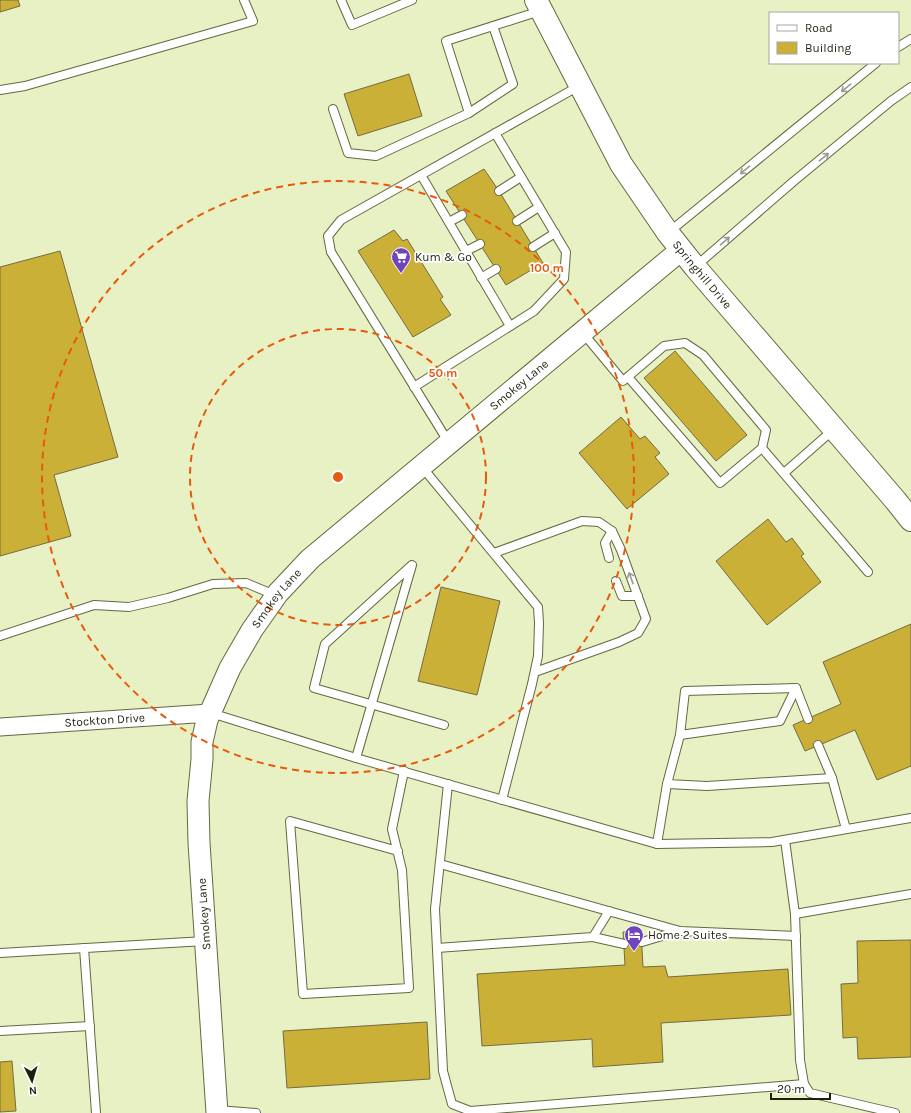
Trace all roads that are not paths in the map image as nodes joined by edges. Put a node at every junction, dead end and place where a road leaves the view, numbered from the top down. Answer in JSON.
{"nodes":[{"id":1,"x":244,"y":0,"type":"edge"},
{"id":2,"x":341,"y":0,"type":"edge"},
{"id":3,"x":412,"y":0,"type":"edge"},
{"id":4,"x":538,"y":5,"type":"edge"},
{"id":5,"x":493,"y":26,"type":"junction"},
{"id":6,"x":911,"y":39,"type":"edge"},
{"id":7,"x":899,"y":46,"type":"edge"},
{"id":8,"x":875,"y":64,"type":"edge"},
{"id":9,"x":580,"y":85,"type":"junction"},
{"id":10,"x":911,"y":87,"type":"edge"},
{"id":11,"x":0,"y":90,"type":"edge"},
{"id":12,"x":332,"y":109,"type":"dead end"},
{"id":13,"x":469,"y":113,"type":"junction"},
{"id":14,"x":495,"y":133,"type":"junction"},
{"id":15,"x":421,"y":175,"type":"junction"},
{"id":16,"x":521,"y":177,"type":"junction"},
{"id":17,"x":499,"y":191,"type":"dead end"},
{"id":18,"x":539,"y":207,"type":"junction"},
{"id":19,"x":462,"y":214,"type":"dead end"},
{"id":20,"x":517,"y":221,"type":"dead end"},
{"id":21,"x":449,"y":222,"type":"junction"},
{"id":22,"x":555,"y":233,"type":"junction"},
{"id":23,"x":668,"y":233,"type":"junction"},
{"id":24,"x":480,"y":244,"type":"dead end"},
{"id":25,"x":533,"y":247,"type":"dead end"},
{"id":26,"x":681,"y":250,"type":"junction"},
{"id":27,"x":466,"y":252,"type":"junction"},
{"id":28,"x":695,"y":267,"type":"junction"},
{"id":29,"x":496,"y":269,"type":"dead end"},
{"id":30,"x":481,"y":278,"type":"junction"},
{"id":31,"x":510,"y":326,"type":"junction"},
{"id":32,"x":583,"y":332,"type":"junction"},
{"id":33,"x":628,"y":377,"type":"junction"},
{"id":34,"x":414,"y":387,"type":"junction"},
{"id":35,"x":834,"y":430,"type":"junction"},
{"id":36,"x":449,"y":443,"type":"junction"},
{"id":37,"x":762,"y":448,"type":"junction"},
{"id":38,"x":422,"y":466,"type":"junction"},
{"id":39,"x":784,"y":473,"type":"junction"},
{"id":40,"x":911,"y":520,"type":"edge"},
{"id":41,"x":612,"y":531,"type":"junction"},
{"id":42,"x":494,"y":553,"type":"junction"},
{"id":43,"x":609,"y":558,"type":"dead end"},
{"id":44,"x":868,"y":572,"type":"dead end"},
{"id":45,"x":616,"y":581,"type":"dead end"},
{"id":46,"x":276,"y":595,"type":"junction"},
{"id":47,"x":638,"y":596,"type":"junction"},
{"id":48,"x":0,"y":636,"type":"edge"},
{"id":49,"x":535,"y":672,"type":"junction"},
{"id":50,"x":796,"y":688,"type":"junction"},
{"id":51,"x":371,"y":704,"type":"junction"},
{"id":52,"x":210,"y":713,"type":"junction"},
{"id":53,"x":808,"y":719,"type":"dead end"},
{"id":54,"x":444,"y":725,"type":"dead end"},
{"id":55,"x":0,"y":727,"type":"edge"},
{"id":56,"x":680,"y":735,"type":"junction"},
{"id":57,"x":818,"y":745,"type":"dead end"},
{"id":58,"x":356,"y":758,"type":"junction"},
{"id":59,"x":404,"y":771,"type":"junction"},
{"id":60,"x":832,"y":778,"type":"junction"},
{"id":61,"x":448,"y":784,"type":"junction"},
{"id":62,"x":667,"y":784,"type":"junction"},
{"id":63,"x":502,"y":800,"type":"junction"},
{"id":64,"x":911,"y":818,"type":"edge"},
{"id":65,"x":846,"y":829,"type":"junction"},
{"id":66,"x":785,"y":840,"type":"junction"},
{"id":67,"x":657,"y":844,"type":"junction"},
{"id":68,"x":398,"y":851,"type":"junction"},
{"id":69,"x":440,"y":864,"type":"junction"},
{"id":70,"x":911,"y":894,"type":"edge"},
{"id":71,"x":609,"y":911,"type":"junction"},
{"id":72,"x":795,"y":914,"type":"junction"},
{"id":73,"x":680,"y":931,"type":"junction"},
{"id":74,"x":796,"y":936,"type":"junction"},
{"id":75,"x":593,"y":937,"type":"junction"},
{"id":76,"x":206,"y":940,"type":"junction"},
{"id":77,"x":642,"y":942,"type":"dead end"},
{"id":78,"x":624,"y":944,"type":"dead end"},
{"id":79,"x":84,"y":948,"type":"junction"},
{"id":80,"x":437,"y":948,"type":"junction"},
{"id":81,"x":0,"y":953,"type":"edge"},
{"id":82,"x":90,"y":1026,"type":"junction"},
{"id":83,"x":0,"y":1031,"type":"edge"},
{"id":84,"x":804,"y":1084,"type":"junction"},
{"id":85,"x":217,"y":1111,"type":"edge"},
{"id":86,"x":96,"y":1113,"type":"edge"},
{"id":87,"x":256,"y":1113,"type":"edge"},
{"id":88,"x":895,"y":1113,"type":"edge"}],
"edges":[{"from":1,"to":11,"type":"lane"},
{"from":2,"to":3,"type":"lane"},
{"from":4,"to":5,"type":"lane"},
{"from":4,"to":9,"type":"main road","name":"Springhill Drive"},
{"from":5,"to":13,"type":"lane"},
{"from":5,"to":13,"type":"lane"},
{"from":6,"to":7,"type":"lane"},
{"from":8,"to":23,"type":"lane","one_way":true},
{"from":9,"to":14,"type":"lane"},
{"from":9,"to":23,"type":"main road","name":"Springhill Drive"},
{"from":28,"to":10,"type":"lane","one_way":true},
{"from":12,"to":13,"type":"lane"},
{"from":14,"to":15,"type":"lane"},
{"from":14,"to":16,"type":"lane"},
{"from":15,"to":21,"type":"lane"},
{"from":15,"to":34,"type":"lane"},
{"from":16,"to":17,"type":"lane"},
{"from":16,"to":18,"type":"lane"},
{"from":18,"to":20,"type":"lane"},
{"from":18,"to":22,"type":"lane"},
{"from":19,"to":21,"type":"lane"},
{"from":21,"to":27,"type":"lane"},
{"from":22,"to":25,"type":"lane"},
{"from":22,"to":31,"type":"lane"},
{"from":23,"to":26,"type":"main road","name":"Springhill Drive"},
{"from":24,"to":27,"type":"lane"},
{"from":26,"to":28,"type":"main road","name":"Springhill Drive"},
{"from":26,"to":32,"type":"street","name":"Smokey Lane"},
{"from":27,"to":30,"type":"lane"},
{"from":28,"to":35,"type":"main road","name":"Springhill Drive"},
{"from":29,"to":30,"type":"lane"},
{"from":30,"to":31,"type":"lane"},
{"from":31,"to":34,"type":"lane"},
{"from":32,"to":33,"type":"lane"},
{"from":32,"to":36,"type":"street","name":"Smokey Lane"},
{"from":33,"to":37,"type":"lane"},
{"from":33,"to":37,"type":"lane"},
{"from":34,"to":36,"type":"lane"},
{"from":35,"to":39,"type":"lane"},
{"from":35,"to":40,"type":"main road","name":"Springhill Drive"},
{"from":36,"to":38,"type":"street","name":"Smokey Lane"},
{"from":37,"to":39,"type":"lane"},
{"from":38,"to":42,"type":"lane"},
{"from":38,"to":46,"type":"street","name":"Smokey Lane"},
{"from":39,"to":44,"type":"lane"},
{"from":41,"to":42,"type":"lane"},
{"from":41,"to":43,"type":"lane"},
{"from":47,"to":41,"type":"lane","one_way":true},
{"from":42,"to":49,"type":"lane"},
{"from":45,"to":47,"type":"lane"},
{"from":46,"to":48,"type":"lane"},
{"from":46,"to":52,"type":"street","name":"Smokey Lane"},
{"from":47,"to":49,"type":"lane"},
{"from":49,"to":63,"type":"lane"},
{"from":50,"to":53,"type":"lane"},
{"from":50,"to":56,"type":"lane"},
{"from":50,"to":56,"type":"lane"},
{"from":51,"to":51,"type":"lane"},
{"from":51,"to":54,"type":"lane"},
{"from":51,"to":58,"type":"lane"},
{"from":52,"to":55,"type":"street","name":"Stockton Drive"},
{"from":52,"to":58,"type":"lane"},
{"from":52,"to":76,"type":"street","name":"Smokey Lane"},
{"from":56,"to":62,"type":"lane"},
{"from":57,"to":60,"type":"lane"},
{"from":58,"to":59,"type":"lane"},
{"from":59,"to":61,"type":"lane"},
{"from":59,"to":68,"type":"lane"},
{"from":60,"to":62,"type":"lane"},
{"from":60,"to":65,"type":"lane"},
{"from":61,"to":63,"type":"lane"},
{"from":61,"to":69,"type":"lane"},
{"from":62,"to":67,"type":"lane"},
{"from":63,"to":67,"type":"lane"},
{"from":64,"to":65,"type":"lane"},
{"from":65,"to":66,"type":"lane"},
{"from":66,"to":67,"type":"lane"},
{"from":66,"to":72,"type":"lane"},
{"from":68,"to":68,"type":"lane"},
{"from":69,"to":71,"type":"lane"},
{"from":69,"to":80,"type":"lane"},
{"from":70,"to":72,"type":"lane"},
{"from":71,"to":73,"type":"lane"},
{"from":71,"to":75,"type":"lane"},
{"from":72,"to":74,"type":"lane"},
{"from":73,"to":74,"type":"lane"},
{"from":73,"to":77,"type":"lane"},
{"from":74,"to":84,"type":"lane"},
{"from":75,"to":78,"type":"lane"},
{"from":75,"to":80,"type":"lane"},
{"from":76,"to":79,"type":"lane"},
{"from":76,"to":85,"type":"street","name":"Smokey Lane"},
{"from":79,"to":81,"type":"lane"},
{"from":79,"to":82,"type":"lane"},
{"from":80,"to":84,"type":"lane"},
{"from":82,"to":83,"type":"lane"},
{"from":82,"to":86,"type":"lane"},
{"from":84,"to":88,"type":"lane"},
{"from":85,"to":87,"type":"lane"}]}
